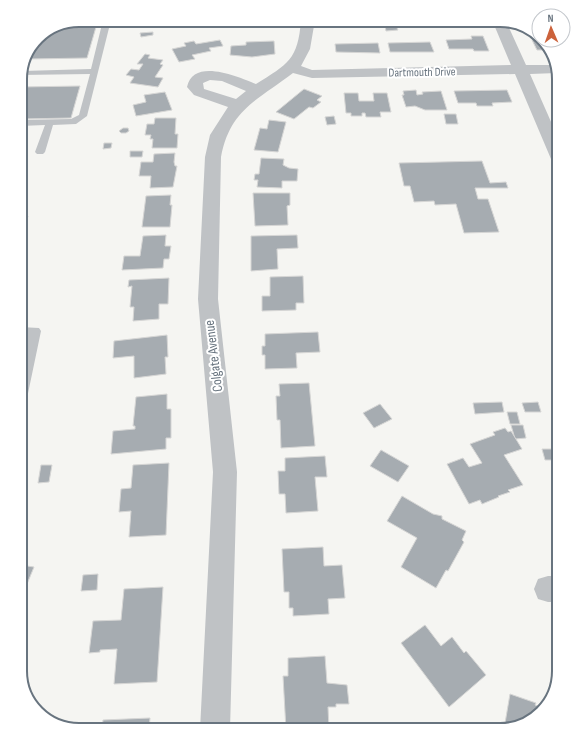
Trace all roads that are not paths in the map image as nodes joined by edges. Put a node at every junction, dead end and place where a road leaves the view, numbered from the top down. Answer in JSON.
{"nodes":[{"id":1,"x":105,"y":27,"type":"edge"},
{"id":2,"x":307,"y":27,"type":"edge"},
{"id":3,"x":501,"y":27,"type":"edge"},
{"id":4,"x":290,"y":68,"type":"junction"},
{"id":5,"x":551,"y":69,"type":"edge"},
{"id":6,"x":520,"y":70,"type":"junction"},
{"id":7,"x":94,"y":71,"type":"junction"},
{"id":8,"x":28,"y":73,"type":"edge"},
{"id":9,"x":257,"y":90,"type":"junction"},
{"id":10,"x":238,"y":105,"type":"junction"},
{"id":11,"x":50,"y":122,"type":"junction"},
{"id":12,"x":27,"y":123,"type":"edge"},
{"id":13,"x":552,"y":143,"type":"edge"},
{"id":14,"x":40,"y":152,"type":"dead end"},
{"id":15,"x":27,"y":331,"type":"edge"},
{"id":16,"x":27,"y":369,"type":"edge"},
{"id":17,"x":215,"y":723,"type":"edge"}],
"edges":[{"from":1,"to":7,"type":"lane"},
{"from":2,"to":4,"type":"street","name":"Colgate Avenue"},
{"from":3,"to":6,"type":"street"},
{"from":4,"to":6,"type":"street","name":"Dartmouth Drive"},
{"from":4,"to":9,"type":"street","name":"Colgate Avenue"},
{"from":5,"to":6,"type":"street","name":"Dartmouth Drive"},
{"from":6,"to":13,"type":"street"},
{"from":7,"to":8,"type":"lane"},
{"from":7,"to":11,"type":"lane"},
{"from":9,"to":10,"type":"street","name":"Colgate Avenue"},
{"from":9,"to":10,"type":"street"},
{"from":10,"to":17,"type":"street","name":"Colgate Avenue"},
{"from":11,"to":12,"type":"lane"},
{"from":11,"to":14,"type":"lane"},
{"from":15,"to":16,"type":"lane"}]}
